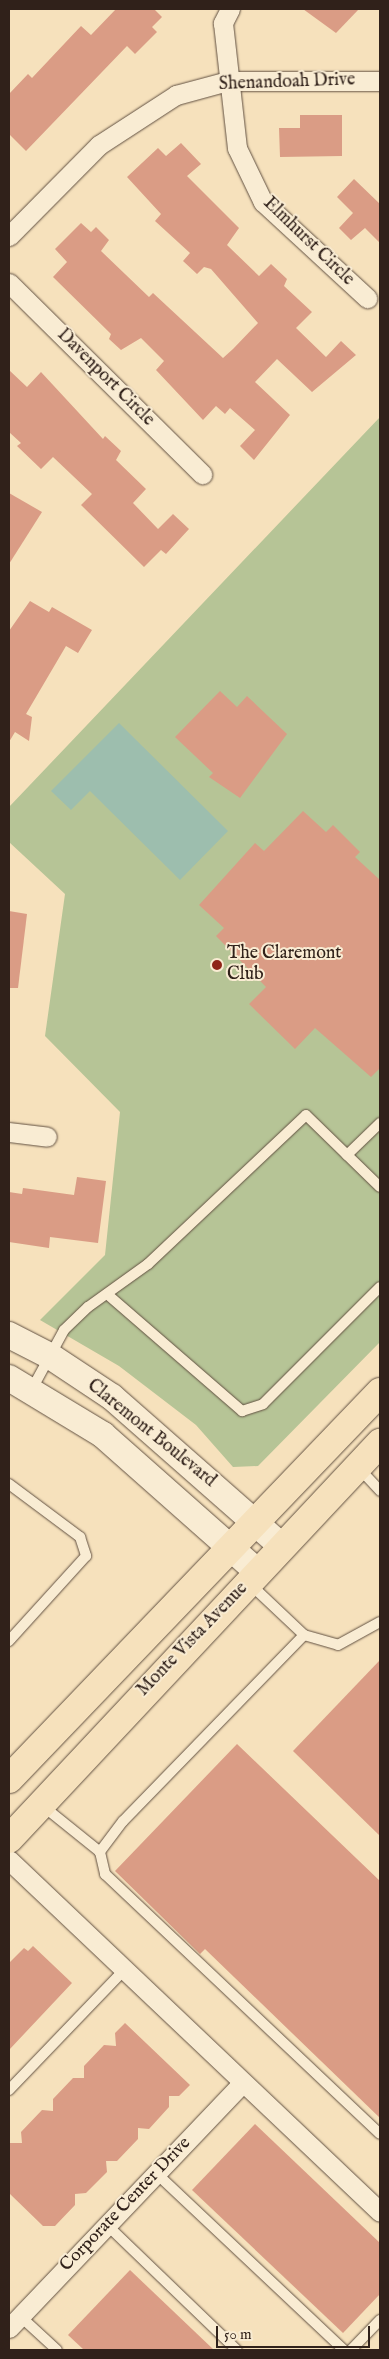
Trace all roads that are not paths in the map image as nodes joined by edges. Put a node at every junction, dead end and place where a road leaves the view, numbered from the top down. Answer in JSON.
{"nodes":[{"id":1,"x":230,"y":9,"type":"edge"},
{"id":2,"x":228,"y":81,"type":"junction"},
{"id":3,"x":380,"y":81,"type":"edge"},
{"id":4,"x":9,"y":236,"type":"edge"},
{"id":5,"x":9,"y":283,"type":"edge"},
{"id":6,"x":366,"y":298,"type":"dead end"},
{"id":7,"x":202,"y":474,"type":"dead end"},
{"id":8,"x":380,"y":1123,"type":"edge"},
{"id":9,"x":9,"y":1132,"type":"edge"},
{"id":10,"x":47,"y":1136,"type":"dead end"},
{"id":11,"x":347,"y":1155,"type":"junction"},
{"id":12,"x":380,"y":1187,"type":"edge"},
{"id":13,"x":380,"y":1287,"type":"edge"},
{"id":14,"x":107,"y":1294,"type":"junction"},
{"id":15,"x":9,"y":1335,"type":"edge"},
{"id":16,"x":50,"y":1356,"type":"junction"},
{"id":17,"x":9,"y":1378,"type":"edge"},
{"id":18,"x":32,"y":1389,"type":"junction"},
{"id":19,"x":380,"y":1392,"type":"edge"},
{"id":20,"x":380,"y":1443,"type":"edge"},
{"id":21,"x":357,"y":1466,"type":"junction"},
{"id":22,"x":9,"y":1484,"type":"edge"},
{"id":23,"x":380,"y":1491,"type":"edge"},
{"id":24,"x":254,"y":1520,"type":"junction"},
{"id":25,"x":229,"y":1545,"type":"junction"},
{"id":26,"x":283,"y":1547,"type":"junction"},
{"id":27,"x":253,"y":1577,"type":"junction"},
{"id":28,"x":380,"y":1622,"type":"edge"},
{"id":29,"x":304,"y":1635,"type":"junction"},
{"id":30,"x":9,"y":1641,"type":"edge"},
{"id":31,"x":9,"y":1779,"type":"edge"},
{"id":32,"x":41,"y":1804,"type":"junction"},
{"id":33,"x":9,"y":1839,"type":"edge"},
{"id":34,"x":100,"y":1852,"type":"junction"},
{"id":35,"x":9,"y":1860,"type":"edge"},
{"id":36,"x":124,"y":1970,"type":"junction"},
{"id":37,"x":242,"y":2083,"type":"junction"},
{"id":38,"x":9,"y":2090,"type":"edge"},
{"id":39,"x":380,"y":2134,"type":"edge"},
{"id":40,"x":156,"y":2173,"type":"junction"},
{"id":41,"x":380,"y":2212,"type":"edge"},
{"id":42,"x":107,"y":2225,"type":"junction"},
{"id":43,"x":380,"y":2320,"type":"edge"},
{"id":44,"x":14,"y":2322,"type":"edge"},
{"id":45,"x":57,"y":2350,"type":"edge"},
{"id":46,"x":237,"y":2350,"type":"edge"},
{"id":47,"x":344,"y":2350,"type":"edge"},
{"id":48,"x":351,"y":2350,"type":"edge"}],
"edges":[{"from":1,"to":2,"type":"street","name":"Elmhurst Circle"},
{"from":2,"to":3,"type":"street","name":"Shenandoah Drive"},
{"from":2,"to":4,"type":"street","name":"Shenandoah Drive"},
{"from":2,"to":6,"type":"street","name":"Elmhurst Circle"},
{"from":5,"to":7,"type":"street","name":"Davenport Circle"},
{"from":8,"to":11,"type":"lane"},
{"from":9,"to":10,"type":"street"},
{"from":11,"to":12,"type":"lane"},
{"from":11,"to":14,"type":"lane"},
{"from":13,"to":14,"type":"lane"},
{"from":14,"to":16,"type":"lane"},
{"from":15,"to":16,"type":"main road","name":"Claremont Boulevard"},
{"from":16,"to":18,"type":"lane"},
{"from":16,"to":24,"type":"main road","name":"Claremont Boulevard"},
{"from":17,"to":18,"type":"main road","name":"Claremont Boulevard"},
{"from":18,"to":25,"type":"main road","name":"Claremont Boulevard"},
{"from":19,"to":24,"type":"main road"},
{"from":20,"to":21,"type":"main road","name":"Monte Vista Avenue"},
{"from":21,"to":23,"type":"lane"},
{"from":21,"to":26,"type":"main road","name":"Monte Vista Avenue"},
{"from":22,"to":30,"type":"lane"},
{"from":24,"to":25,"type":"main road"},
{"from":24,"to":26,"type":"main road","name":"Claremont Boulevard"},
{"from":25,"to":27,"type":"main road","name":"Claremont Boulevard"},
{"from":25,"to":31,"type":"main road"},
{"from":26,"to":27,"type":"main road","name":"Monte Vista Avenue"},
{"from":27,"to":29,"type":"lane"},
{"from":27,"to":32,"type":"main road","name":"Monte Vista Avenue"},
{"from":28,"to":29,"type":"lane"},
{"from":29,"to":34,"type":"lane"},
{"from":32,"to":33,"type":"main road","name":"Monte Vista Avenue"},
{"from":32,"to":34,"type":"lane"},
{"from":34,"to":39,"type":"lane"},
{"from":35,"to":36,"type":"street"},
{"from":36,"to":37,"type":"street"},
{"from":36,"to":38,"type":"lane"},
{"from":37,"to":40,"type":"street","name":"Corporate Center Drive"},
{"from":37,"to":41,"type":"street"},
{"from":40,"to":42,"type":"street","name":"Corporate Center Drive"},
{"from":40,"to":47,"type":"lane"},
{"from":42,"to":44,"type":"street","name":"Corporate Center Drive"},
{"from":42,"to":46,"type":"lane"},
{"from":43,"to":48,"type":"lane"},
{"from":44,"to":45,"type":"lane"}]}
